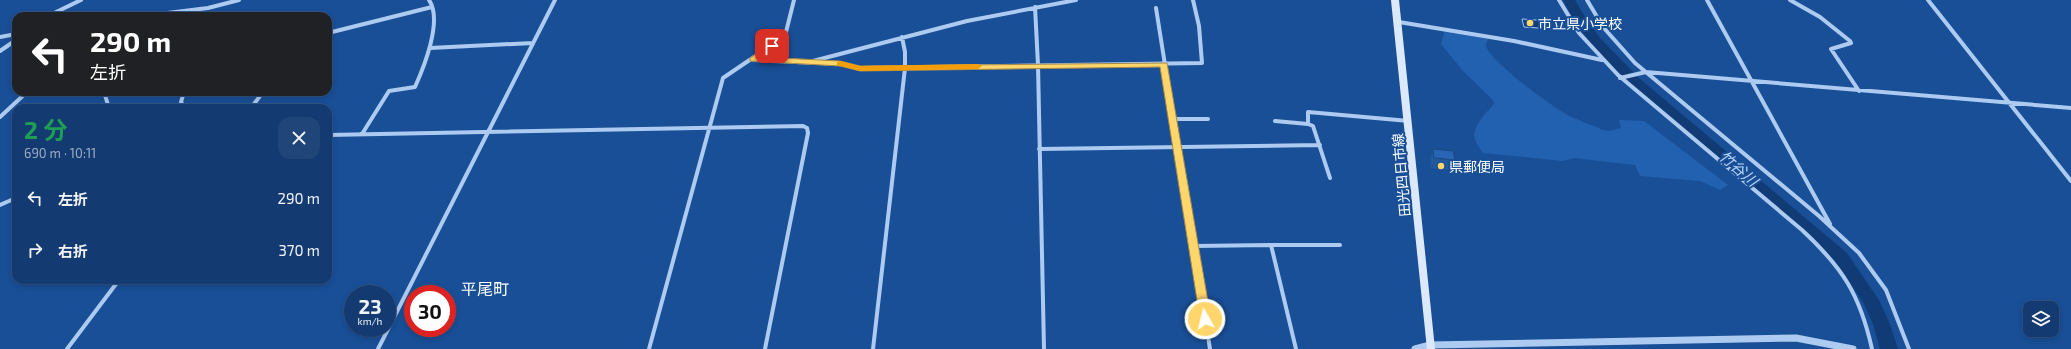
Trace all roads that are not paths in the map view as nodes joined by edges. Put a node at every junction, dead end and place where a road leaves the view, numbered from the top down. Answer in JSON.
{"nodes":[{"id":1,"x":81,"y":0,"type":"edge"},
{"id":2,"x":239,"y":0,"type":"edge"},
{"id":3,"x":429,"y":0,"type":"edge"},
{"id":4,"x":555,"y":0,"type":"edge"},
{"id":5,"x":794,"y":0,"type":"edge"},
{"id":6,"x":1076,"y":0,"type":"edge"},
{"id":7,"x":1193,"y":0,"type":"edge"},
{"id":8,"x":1395,"y":0,"type":"edge"},
{"id":9,"x":1559,"y":0,"type":"edge"},
{"id":10,"x":1587,"y":0,"type":"edge"},
{"id":11,"x":1706,"y":0,"type":"edge"},
{"id":12,"x":1790,"y":0,"type":"edge"},
{"id":13,"x":1928,"y":0,"type":"edge"},
{"id":14,"x":432,"y":7,"type":"junction"},
{"id":15,"x":1035,"y":7,"type":"junction"},
{"id":16,"x":1156,"y":8,"type":"dead end"},
{"id":17,"x":56,"y":12,"type":"edge"},
{"id":18,"x":179,"y":12,"type":"edge"},
{"id":19,"x":1399,"y":22,"type":"junction"},
{"id":20,"x":332,"y":31,"type":"edge"},
{"id":21,"x":12,"y":35,"type":"edge"},
{"id":22,"x":0,"y":37,"type":"edge"},
{"id":23,"x":902,"y":37,"type":"junction"},
{"id":24,"x":12,"y":43,"type":"edge"},
{"id":25,"x":533,"y":43,"type":"junction"},
{"id":26,"x":430,"y":48,"type":"junction"},
{"id":27,"x":0,"y":51,"type":"edge"},
{"id":28,"x":753,"y":60,"type":"junction"},
{"id":29,"x":1603,"y":60,"type":"junction"},
{"id":30,"x":809,"y":62,"type":"junction"},
{"id":31,"x":1164,"y":64,"type":"junction"},
{"id":32,"x":1038,"y":65,"type":"junction"},
{"id":33,"x":905,"y":68,"type":"junction"},
{"id":34,"x":1646,"y":72,"type":"junction"},
{"id":35,"x":1622,"y":78,"type":"junction"},
{"id":36,"x":1750,"y":82,"type":"junction"},
{"id":37,"x":1859,"y":91,"type":"junction"},
{"id":38,"x":23,"y":96,"type":"edge"},
{"id":39,"x":2009,"y":103,"type":"junction"},
{"id":40,"x":14,"y":104,"type":"edge"},
{"id":41,"x":12,"y":106,"type":"edge"},
{"id":42,"x":2071,"y":108,"type":"edge"},
{"id":43,"x":0,"y":117,"type":"edge"},
{"id":44,"x":1173,"y":119,"type":"junction"},
{"id":45,"x":1208,"y":119,"type":"dead end"},
{"id":46,"x":1275,"y":121,"type":"dead end"},
{"id":47,"x":1409,"y":121,"type":"junction"},
{"id":48,"x":1308,"y":124,"type":"junction"},
{"id":49,"x":709,"y":128,"type":"junction"},
{"id":50,"x":488,"y":132,"type":"junction"},
{"id":51,"x":362,"y":134,"type":"junction"},
{"id":52,"x":332,"y":135,"type":"edge"},
{"id":53,"x":1320,"y":145,"type":"junction"},
{"id":54,"x":1178,"y":148,"type":"junction"},
{"id":55,"x":1039,"y":149,"type":"junction"},
{"id":56,"x":1330,"y":178,"type":"dead end"},
{"id":57,"x":2071,"y":181,"type":"edge"},
{"id":58,"x":12,"y":200,"type":"edge"},
{"id":59,"x":0,"y":205,"type":"edge"},
{"id":60,"x":1831,"y":226,"type":"junction"},
{"id":61,"x":1271,"y":245,"type":"junction"},
{"id":62,"x":1340,"y":245,"type":"dead end"},
{"id":63,"x":1194,"y":246,"type":"junction"},
{"id":64,"x":116,"y":284,"type":"edge"},
{"id":65,"x":1431,"y":347,"type":"edge"},
{"id":66,"x":67,"y":349,"type":"edge"},
{"id":67,"x":378,"y":349,"type":"edge"},
{"id":68,"x":649,"y":349,"type":"edge"},
{"id":69,"x":765,"y":349,"type":"edge"},
{"id":70,"x":873,"y":349,"type":"edge"},
{"id":71,"x":1044,"y":349,"type":"edge"},
{"id":72,"x":1210,"y":349,"type":"edge"},
{"id":73,"x":1296,"y":349,"type":"edge"},
{"id":74,"x":1415,"y":349,"type":"edge"},
{"id":75,"x":1853,"y":349,"type":"edge"},
{"id":76,"x":1872,"y":349,"type":"edge"},
{"id":77,"x":1909,"y":349,"type":"edge"}],
"edges":[{"from":1,"to":17,"type":"street"},
{"from":2,"to":18,"type":"street"},
{"from":3,"to":14,"type":"street"},
{"from":4,"to":25,"type":"street"},
{"from":5,"to":28,"type":"street"},
{"from":6,"to":15,"type":"street"},
{"from":7,"to":31,"type":"street"},
{"from":8,"to":19,"type":"main road","name":"田光四日市線"},
{"from":9,"to":29,"type":"street"},
{"from":10,"to":34,"type":"street"},
{"from":11,"to":36,"type":"street"},
{"from":12,"to":37,"type":"street"},
{"from":13,"to":39,"type":"street"},
{"from":14,"to":20,"type":"street"},
{"from":14,"to":26,"type":"street"},
{"from":15,"to":23,"type":"street"},
{"from":15,"to":32,"type":"street"},
{"from":16,"to":31,"type":"street"},
{"from":19,"to":29,"type":"street"},
{"from":19,"to":47,"type":"main road","name":"田光四日市線"},
{"from":21,"to":22,"type":"street"},
{"from":23,"to":30,"type":"street"},
{"from":23,"to":33,"type":"street"},
{"from":24,"to":27,"type":"street"},
{"from":25,"to":26,"type":"street"},
{"from":25,"to":50,"type":"street"},
{"from":26,"to":51,"type":"street"},
{"from":28,"to":30,"type":"street"},
{"from":28,"to":49,"type":"street"},
{"from":29,"to":35,"type":"street"},
{"from":30,"to":33,"type":"street"},
{"from":31,"to":32,"type":"street"},
{"from":31,"to":44,"type":"street"},
{"from":32,"to":33,"type":"street"},
{"from":32,"to":55,"type":"street"},
{"from":33,"to":70,"type":"street"},
{"from":34,"to":35,"type":"street"},
{"from":34,"to":36,"type":"street"},
{"from":34,"to":60,"type":"street"},
{"from":35,"to":76,"type":"street"},
{"from":36,"to":37,"type":"street"},
{"from":36,"to":60,"type":"street"},
{"from":37,"to":39,"type":"street"},
{"from":38,"to":40,"type":"street"},
{"from":39,"to":42,"type":"street"},
{"from":39,"to":57,"type":"street"},
{"from":41,"to":43,"type":"street"},
{"from":44,"to":45,"type":"street"},
{"from":44,"to":54,"type":"street"},
{"from":46,"to":48,"type":"street"},
{"from":47,"to":48,"type":"street"},
{"from":47,"to":65,"type":"main road","name":"田光四日市線"},
{"from":48,"to":53,"type":"street"},
{"from":49,"to":50,"type":"street"},
{"from":49,"to":68,"type":"street"},
{"from":49,"to":69,"type":"street"},
{"from":50,"to":51,"type":"street"},
{"from":50,"to":67,"type":"street"},
{"from":51,"to":52,"type":"street"},
{"from":53,"to":54,"type":"street"},
{"from":53,"to":56,"type":"street"},
{"from":54,"to":55,"type":"street"},
{"from":54,"to":63,"type":"street"},
{"from":55,"to":71,"type":"street"},
{"from":58,"to":59,"type":"street"},
{"from":60,"to":77,"type":"street"},
{"from":61,"to":62,"type":"street"},
{"from":61,"to":63,"type":"street"},
{"from":61,"to":73,"type":"street"},
{"from":63,"to":72,"type":"street"},
{"from":64,"to":66,"type":"street"},
{"from":65,"to":74,"type":"street"},
{"from":65,"to":75,"type":"street"}]}
